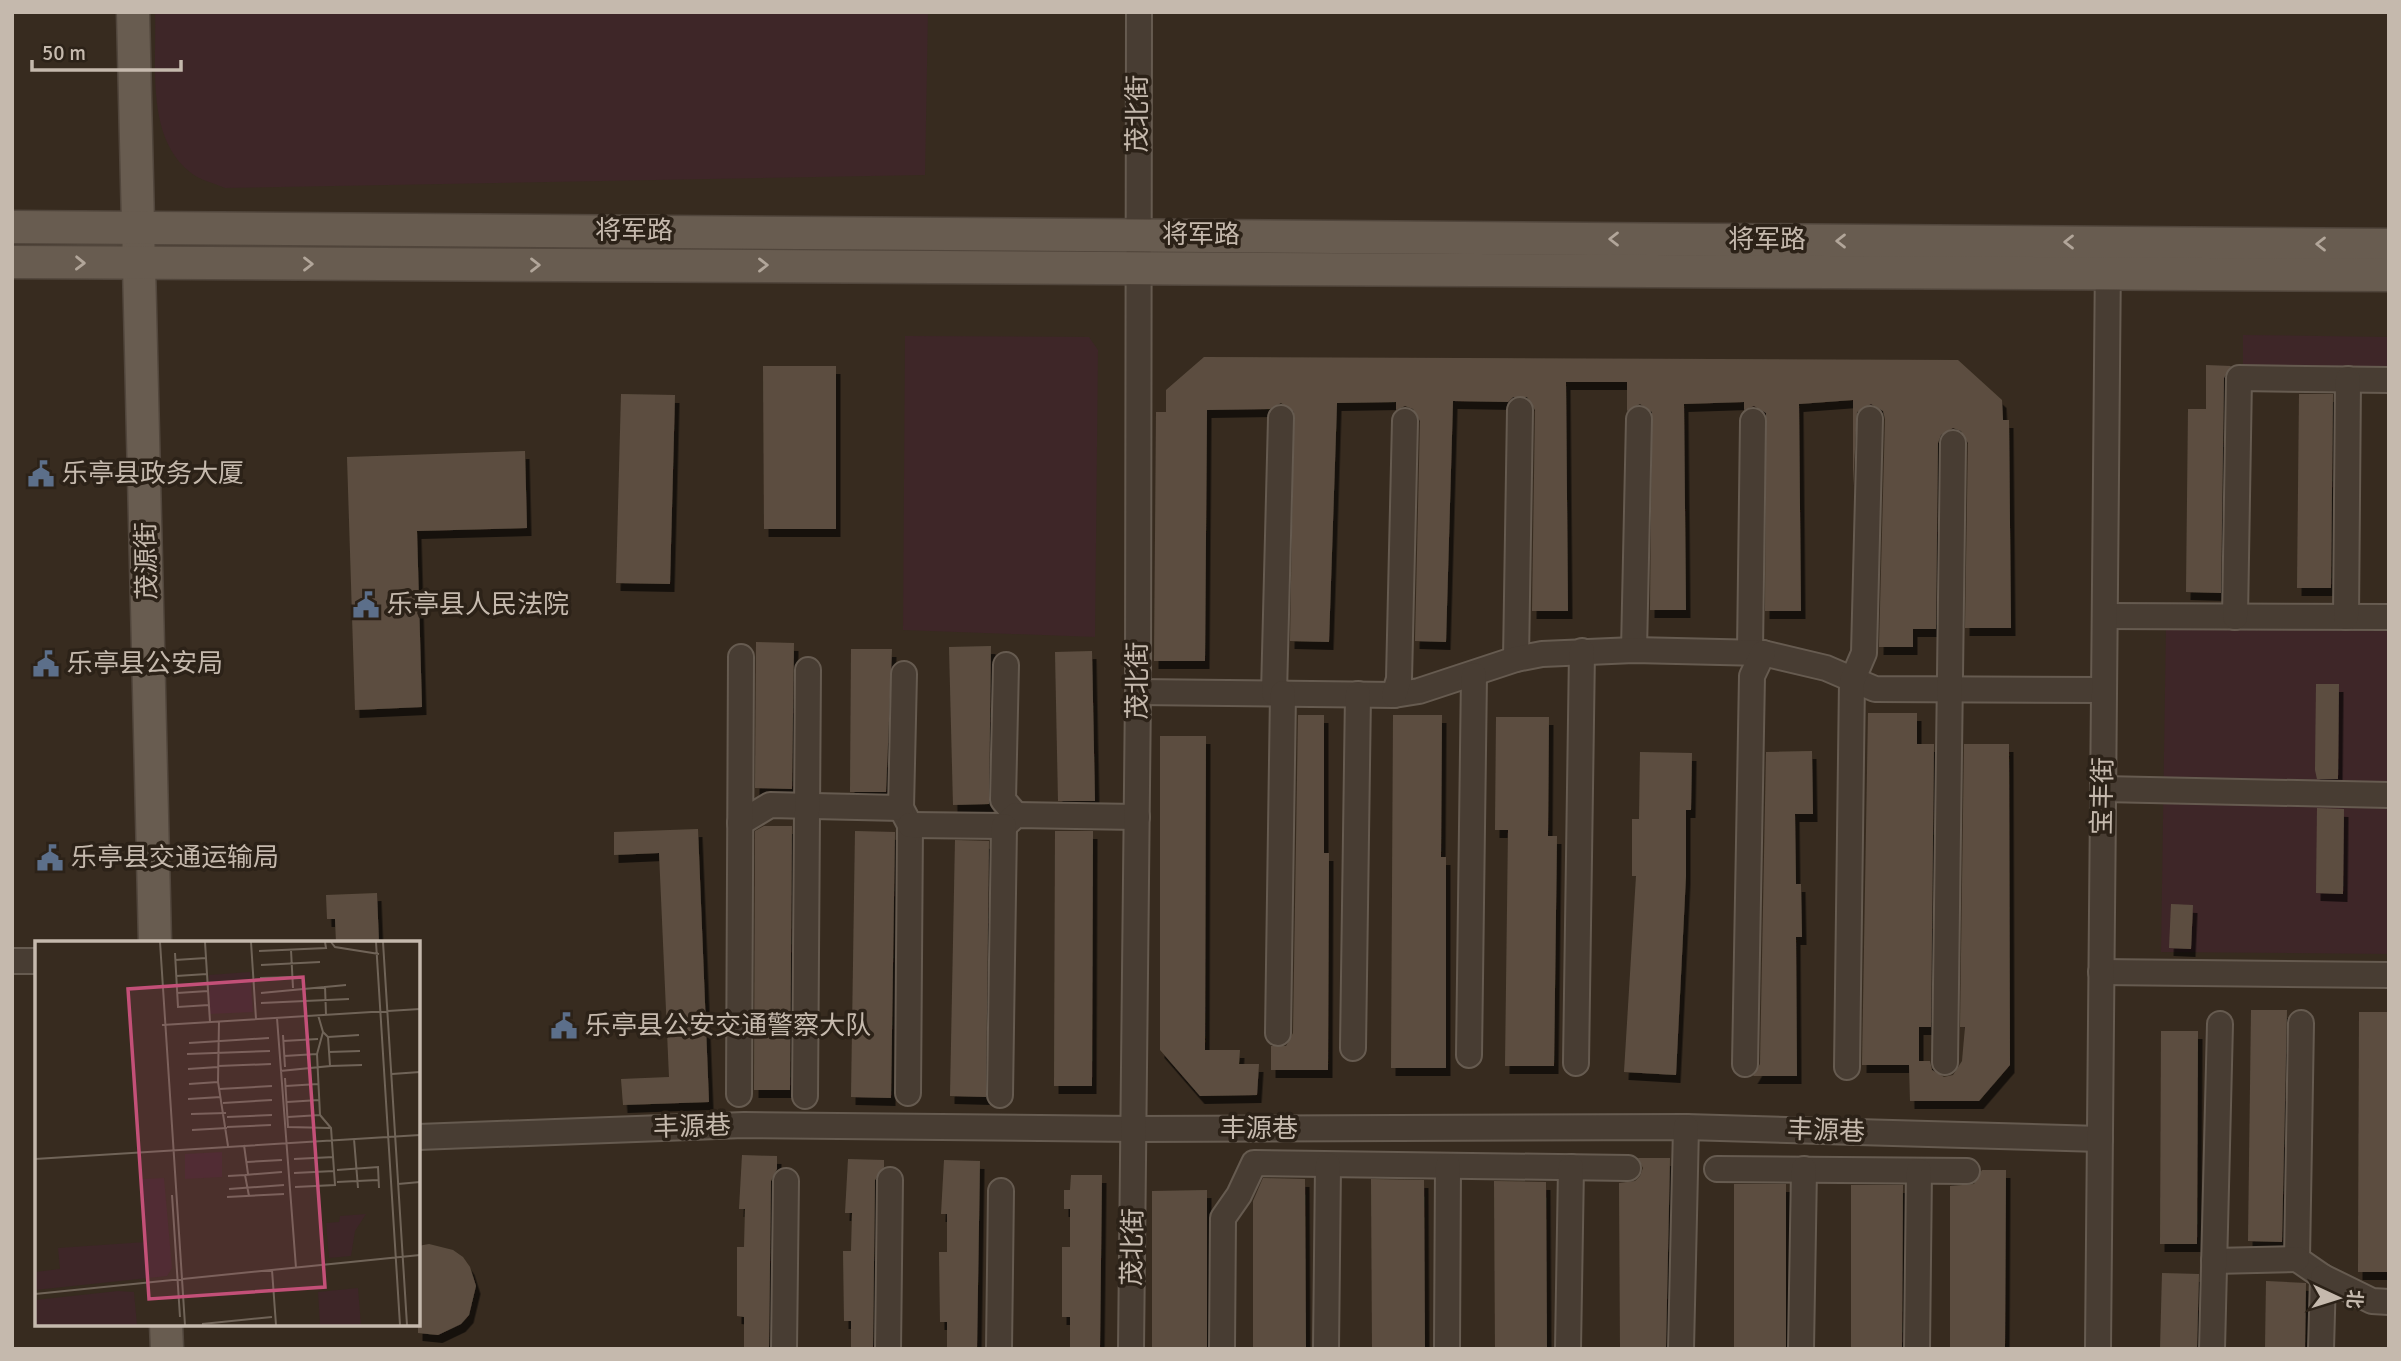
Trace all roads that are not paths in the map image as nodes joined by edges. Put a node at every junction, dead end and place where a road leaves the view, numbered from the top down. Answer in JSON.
{"nodes":[{"id":1,"x":133,"y":12,"type":"edge"},
{"id":2,"x":1139,"y":12,"type":"edge"},
{"id":3,"x":12,"y":227,"type":"edge"},
{"id":4,"x":139,"y":228,"type":"junction"},
{"id":5,"x":1138,"y":235,"type":"junction"},
{"id":6,"x":2389,"y":245,"type":"edge"},
{"id":7,"x":2108,"y":258,"type":"junction"},
{"id":8,"x":12,"y":262,"type":"edge"},
{"id":9,"x":140,"y":264,"type":"junction"},
{"id":10,"x":1138,"y":266,"type":"junction"},
{"id":11,"x":2389,"y":275,"type":"edge"},
{"id":12,"x":2348,"y":379,"type":"junction"},
{"id":13,"x":2389,"y":380,"type":"edge"},
{"id":14,"x":1520,"y":410,"type":"dead end"},
{"id":15,"x":1281,"y":418,"type":"dead end"},
{"id":16,"x":1639,"y":419,"type":"dead end"},
{"id":17,"x":1870,"y":419,"type":"dead end"},
{"id":18,"x":1405,"y":421,"type":"dead end"},
{"id":19,"x":1754,"y":421,"type":"dead end"},
{"id":20,"x":1953,"y":443,"type":"dead end"},
{"id":21,"x":2105,"y":616,"type":"junction"},
{"id":22,"x":2235,"y":617,"type":"junction"},
{"id":23,"x":2346,"y":617,"type":"junction"},
{"id":24,"x":2389,"y":617,"type":"edge"},
{"id":25,"x":1634,"y":650,"type":"junction"},
{"id":26,"x":1582,"y":651,"type":"junction"},
{"id":27,"x":1756,"y":652,"type":"junction"},
{"id":28,"x":741,"y":657,"type":"dead end"},
{"id":29,"x":1516,"y":659,"type":"junction"},
{"id":30,"x":1006,"y":665,"type":"dead end"},
{"id":31,"x":808,"y":670,"type":"dead end"},
{"id":32,"x":904,"y":674,"type":"dead end"},
{"id":33,"x":1474,"y":675,"type":"junction"},
{"id":34,"x":1852,"y":681,"type":"junction"},
{"id":35,"x":2104,"y":690,"type":"junction"},
{"id":36,"x":1950,"y":691,"type":"junction"},
{"id":37,"x":1138,"y":692,"type":"junction"},
{"id":38,"x":1279,"y":693,"type":"junction"},
{"id":39,"x":1358,"y":694,"type":"junction"},
{"id":40,"x":1394,"y":695,"type":"junction"},
{"id":41,"x":2103,"y":789,"type":"junction"},
{"id":42,"x":2389,"y":794,"type":"edge"},
{"id":43,"x":807,"y":806,"type":"junction"},
{"id":44,"x":905,"y":816,"type":"junction"},
{"id":45,"x":1137,"y":817,"type":"junction"},
{"id":46,"x":1010,"y":820,"type":"junction"},
{"id":47,"x":740,"y":823,"type":"junction"},
{"id":48,"x":155,"y":941,"type":"edge"},
{"id":49,"x":12,"y":961,"type":"edge"},
{"id":50,"x":35,"y":961,"type":"edge"},
{"id":51,"x":2101,"y":972,"type":"junction"},
{"id":52,"x":2389,"y":975,"type":"edge"},
{"id":53,"x":2301,"y":1023,"type":"dead end"},
{"id":54,"x":2220,"y":1024,"type":"dead end"},
{"id":55,"x":1279,"y":1033,"type":"dead end"},
{"id":56,"x":1353,"y":1048,"type":"dead end"},
{"id":57,"x":1469,"y":1055,"type":"dead end"},
{"id":58,"x":1945,"y":1062,"type":"dead end"},
{"id":59,"x":1576,"y":1063,"type":"dead end"},
{"id":60,"x":1745,"y":1064,"type":"dead end"},
{"id":61,"x":1847,"y":1067,"type":"dead end"},
{"id":62,"x":908,"y":1093,"type":"dead end"},
{"id":63,"x":739,"y":1094,"type":"dead end"},
{"id":64,"x":1000,"y":1095,"type":"dead end"},
{"id":65,"x":805,"y":1096,"type":"dead end"},
{"id":66,"x":1686,"y":1127,"type":"junction"},
{"id":67,"x":1135,"y":1129,"type":"junction"},
{"id":68,"x":420,"y":1137,"type":"edge"},
{"id":69,"x":2100,"y":1139,"type":"junction"},
{"id":70,"x":1328,"y":1165,"type":"junction"},
{"id":71,"x":1448,"y":1166,"type":"junction"},
{"id":72,"x":1571,"y":1167,"type":"junction"},
{"id":73,"x":1628,"y":1168,"type":"dead end"},
{"id":74,"x":1717,"y":1169,"type":"dead end"},
{"id":75,"x":1804,"y":1169,"type":"junction"},
{"id":76,"x":1919,"y":1171,"type":"junction"},
{"id":77,"x":1967,"y":1171,"type":"dead end"},
{"id":78,"x":890,"y":1180,"type":"dead end"},
{"id":79,"x":786,"y":1181,"type":"dead end"},
{"id":80,"x":1001,"y":1191,"type":"dead end"},
{"id":81,"x":2297,"y":1259,"type":"junction"},
{"id":82,"x":2214,"y":1261,"type":"junction"},
{"id":83,"x":2323,"y":1277,"type":"junction"},
{"id":84,"x":2389,"y":1301,"type":"edge"},
{"id":85,"x":166,"y":1326,"type":"edge"},
{"id":86,"x":167,"y":1349,"type":"edge"},
{"id":87,"x":784,"y":1349,"type":"edge"},
{"id":88,"x":888,"y":1349,"type":"edge"},
{"id":89,"x":999,"y":1349,"type":"edge"},
{"id":90,"x":1131,"y":1349,"type":"edge"},
{"id":91,"x":1222,"y":1349,"type":"edge"},
{"id":92,"x":1326,"y":1349,"type":"edge"},
{"id":93,"x":1447,"y":1349,"type":"edge"},
{"id":94,"x":1568,"y":1349,"type":"edge"},
{"id":95,"x":1681,"y":1349,"type":"edge"},
{"id":96,"x":1801,"y":1349,"type":"edge"},
{"id":97,"x":1917,"y":1349,"type":"edge"},
{"id":98,"x":2098,"y":1349,"type":"edge"},
{"id":99,"x":2212,"y":1349,"type":"edge"},
{"id":100,"x":2322,"y":1349,"type":"edge"}],
"edges":[{"from":1,"to":4,"type":"main road","name":"茂源街"},
{"from":2,"to":5,"type":"street","name":"茂北街"},
{"from":3,"to":4,"type":"main road","name":"将军路"},
{"from":4,"to":5,"type":"main road","name":"将军路"},
{"from":4,"to":9,"type":"main road","name":"茂源街"},
{"from":7,"to":5,"type":"main road","name":"将军路","one_way":true},
{"from":5,"to":10,"type":"street","name":"茂北街"},
{"from":6,"to":7,"type":"main road","name":"将军路","one_way":true},
{"from":7,"to":10,"type":"main road","name":"将军路"},
{"from":7,"to":11,"type":"main road","name":"将军路"},
{"from":7,"to":21,"type":"street","name":"宝丰街"},
{"from":8,"to":9,"type":"main road","name":"将军路","one_way":true},
{"from":9,"to":10,"type":"main road","name":"将军路","one_way":true},
{"from":9,"to":48,"type":"main road","name":"茂源街"},
{"from":10,"to":37,"type":"street","name":"茂北街"},
{"from":12,"to":13,"type":"street"},
{"from":12,"to":22,"type":"street"},
{"from":12,"to":23,"type":"street"},
{"from":14,"to":29,"type":"street"},
{"from":15,"to":38,"type":"street"},
{"from":16,"to":25,"type":"street"},
{"from":17,"to":34,"type":"street"},
{"from":18,"to":40,"type":"street"},
{"from":19,"to":27,"type":"street"},
{"from":20,"to":36,"type":"street"},
{"from":21,"to":22,"type":"street"},
{"from":21,"to":35,"type":"street","name":"宝丰街"},
{"from":22,"to":23,"type":"street"},
{"from":23,"to":24,"type":"street"},
{"from":25,"to":26,"type":"street"},
{"from":25,"to":27,"type":"street"},
{"from":26,"to":29,"type":"street"},
{"from":26,"to":59,"type":"street"},
{"from":27,"to":34,"type":"street"},
{"from":27,"to":60,"type":"street"},
{"from":28,"to":47,"type":"street"},
{"from":29,"to":33,"type":"street"},
{"from":30,"to":46,"type":"street"},
{"from":31,"to":43,"type":"street"},
{"from":32,"to":44,"type":"street"},
{"from":33,"to":40,"type":"street"},
{"from":33,"to":57,"type":"street"},
{"from":34,"to":36,"type":"street"},
{"from":34,"to":61,"type":"street"},
{"from":35,"to":36,"type":"street"},
{"from":35,"to":41,"type":"street","name":"宝丰街"},
{"from":36,"to":58,"type":"street"},
{"from":37,"to":38,"type":"street"},
{"from":37,"to":45,"type":"street","name":"茂北街"},
{"from":38,"to":39,"type":"street"},
{"from":38,"to":55,"type":"street"},
{"from":39,"to":40,"type":"street"},
{"from":39,"to":56,"type":"street"},
{"from":41,"to":42,"type":"street"},
{"from":41,"to":51,"type":"street","name":"宝丰街"},
{"from":43,"to":44,"type":"street"},
{"from":43,"to":47,"type":"street"},
{"from":43,"to":65,"type":"street"},
{"from":44,"to":46,"type":"street"},
{"from":44,"to":62,"type":"street"},
{"from":45,"to":46,"type":"street"},
{"from":45,"to":67,"type":"street","name":"茂北街"},
{"from":46,"to":64,"type":"street"},
{"from":47,"to":63,"type":"street"},
{"from":49,"to":50,"type":"street"},
{"from":51,"to":52,"type":"street"},
{"from":51,"to":69,"type":"street","name":"宝丰街"},
{"from":53,"to":81,"type":"street"},
{"from":54,"to":82,"type":"street"},
{"from":66,"to":67,"type":"street","name":"丰源巷"},
{"from":66,"to":69,"type":"street","name":"丰源巷"},
{"from":66,"to":95,"type":"street"},
{"from":67,"to":68,"type":"street","name":"丰源巷"},
{"from":67,"to":90,"type":"street","name":"茂北街"},
{"from":69,"to":98,"type":"street","name":"宝丰街"},
{"from":70,"to":71,"type":"street"},
{"from":70,"to":91,"type":"street"},
{"from":70,"to":92,"type":"street"},
{"from":71,"to":72,"type":"street"},
{"from":71,"to":93,"type":"street"},
{"from":72,"to":73,"type":"street"},
{"from":72,"to":94,"type":"street"},
{"from":74,"to":75,"type":"street"},
{"from":75,"to":76,"type":"street"},
{"from":75,"to":96,"type":"street"},
{"from":76,"to":77,"type":"street"},
{"from":76,"to":97,"type":"street"},
{"from":78,"to":88,"type":"street"},
{"from":79,"to":87,"type":"street"},
{"from":80,"to":89,"type":"street"},
{"from":81,"to":82,"type":"street"},
{"from":81,"to":83,"type":"street"},
{"from":82,"to":99,"type":"street"},
{"from":83,"to":84,"type":"street"},
{"from":83,"to":100,"type":"street"},
{"from":85,"to":86,"type":"main road"}]}
